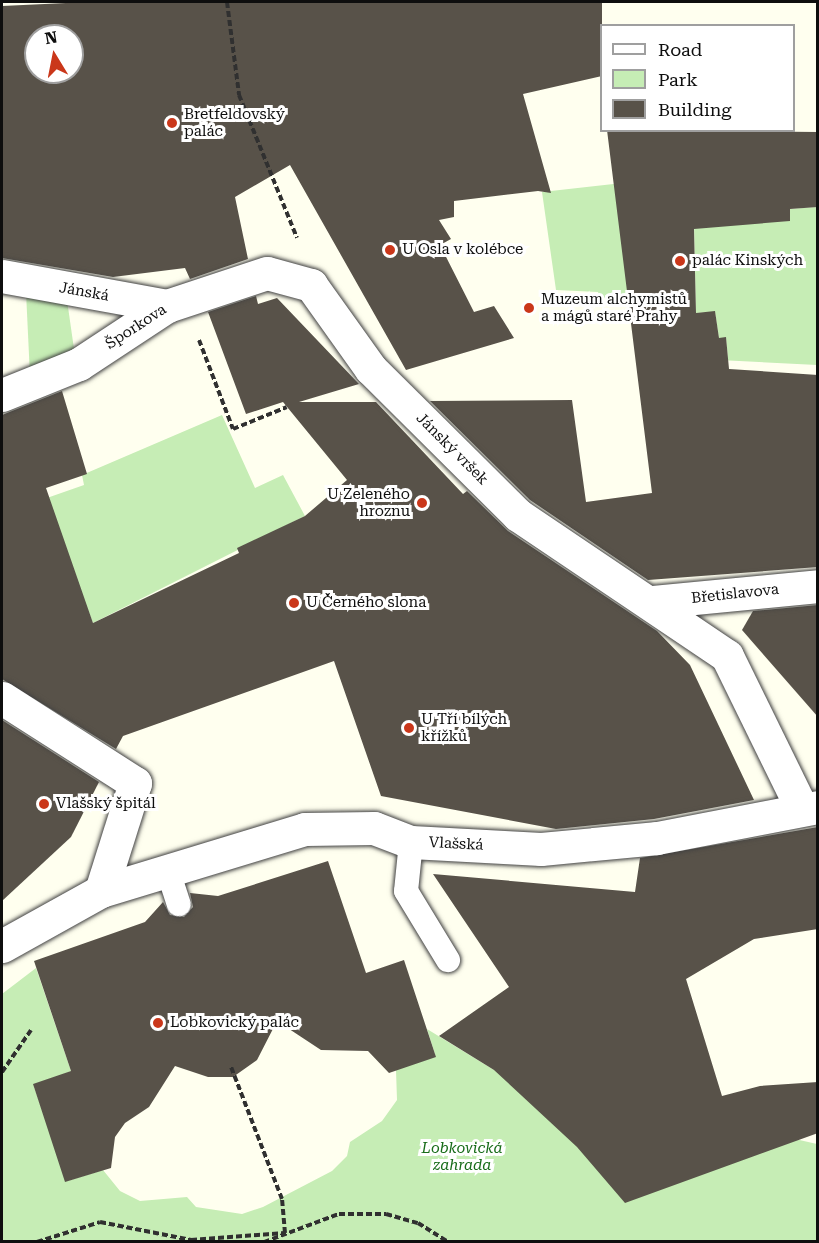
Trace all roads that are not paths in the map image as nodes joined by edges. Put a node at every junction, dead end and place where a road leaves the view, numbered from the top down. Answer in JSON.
{"nodes":[{"id":1,"x":2,"y":276,"type":"edge"},
{"id":2,"x":311,"y":285,"type":"joint"},
{"id":3,"x":175,"y":303,"type":"junction"},
{"id":4,"x":2,"y":395,"type":"edge"},
{"id":5,"x":818,"y":586,"type":"edge"},
{"id":6,"x":653,"y":602,"type":"junction"},
{"id":7,"x":2,"y":698,"type":"edge"},
{"id":8,"x":810,"y":808,"type":"edge"},
{"id":9,"x":411,"y":842,"type":"junction"},
{"id":10,"x":168,"y":871,"type":"junction"},
{"id":11,"x":101,"y":891,"type":"junction"},
{"id":12,"x":179,"y":904,"type":"dead end"},
{"id":13,"x":2,"y":946,"type":"edge"},
{"id":14,"x":448,"y":960,"type":"dead end"}],
"edges":[{"from":1,"to":3,"type":"street","name":"Jánská"},
{"from":2,"to":3,"type":"street","name":"Šporkova"},
{"from":2,"to":6,"type":"street","name":"Jánský vršek"},
{"from":3,"to":4,"type":"street","name":"Šporkova"},
{"from":5,"to":6,"type":"street","name":"Břetislavova"},
{"from":6,"to":8,"type":"street","name":"Jánský vršek"},
{"from":7,"to":11,"type":"street"},
{"from":8,"to":9,"type":"street","name":"Vlašská"},
{"from":9,"to":10,"type":"street","name":"Vlašská"},
{"from":9,"to":14,"type":"lane"},
{"from":10,"to":11,"type":"street","name":"Vlašská"},
{"from":10,"to":12,"type":"lane"},
{"from":11,"to":13,"type":"street","name":"Vlašská"}]}
